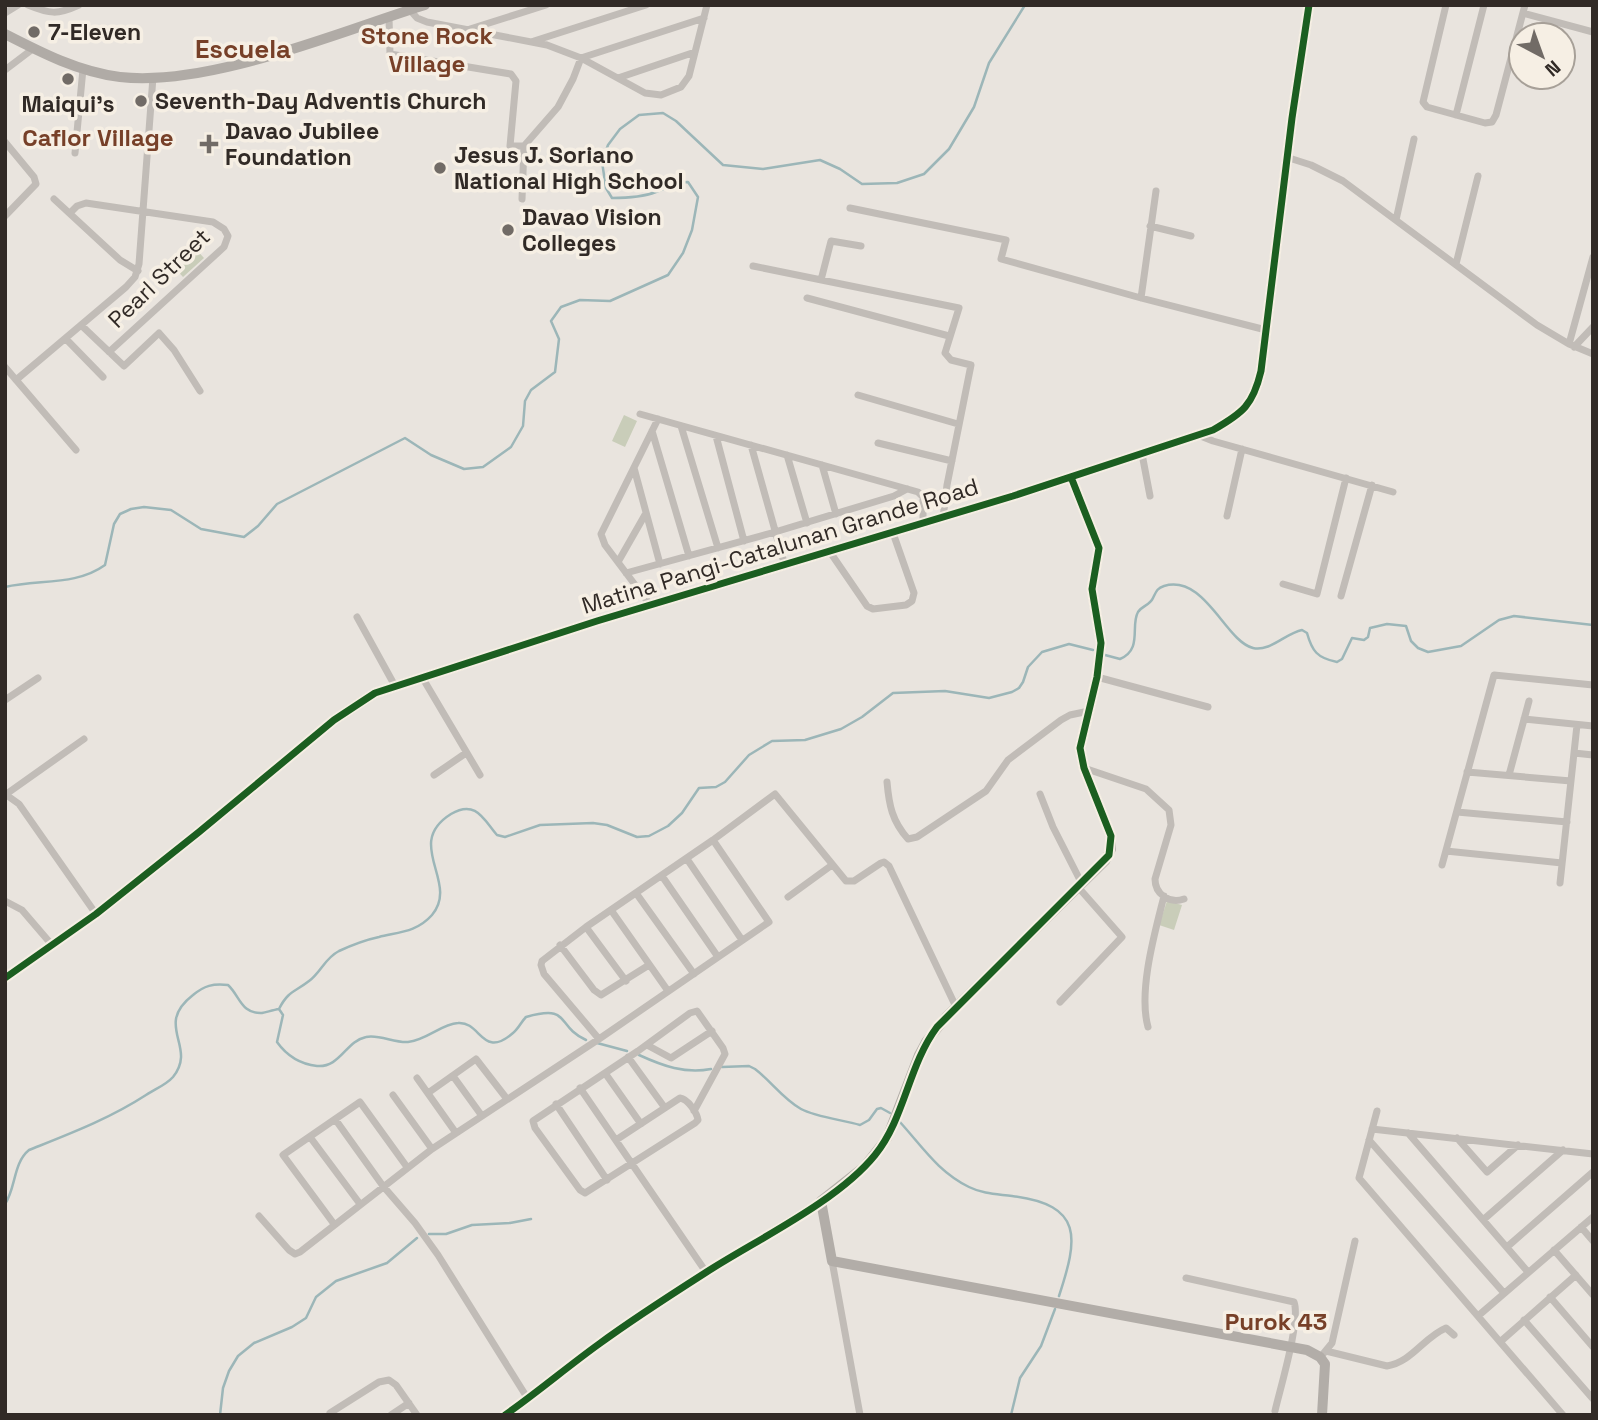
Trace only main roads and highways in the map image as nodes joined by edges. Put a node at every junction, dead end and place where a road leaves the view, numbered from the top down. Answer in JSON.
{"nodes":[{"id":1,"x":425,"y":5,"type":"edge"},
{"id":2,"x":5,"y":34,"type":"edge"}],
"edges":[{"from":1,"to":2,"type":"main road"}]}
